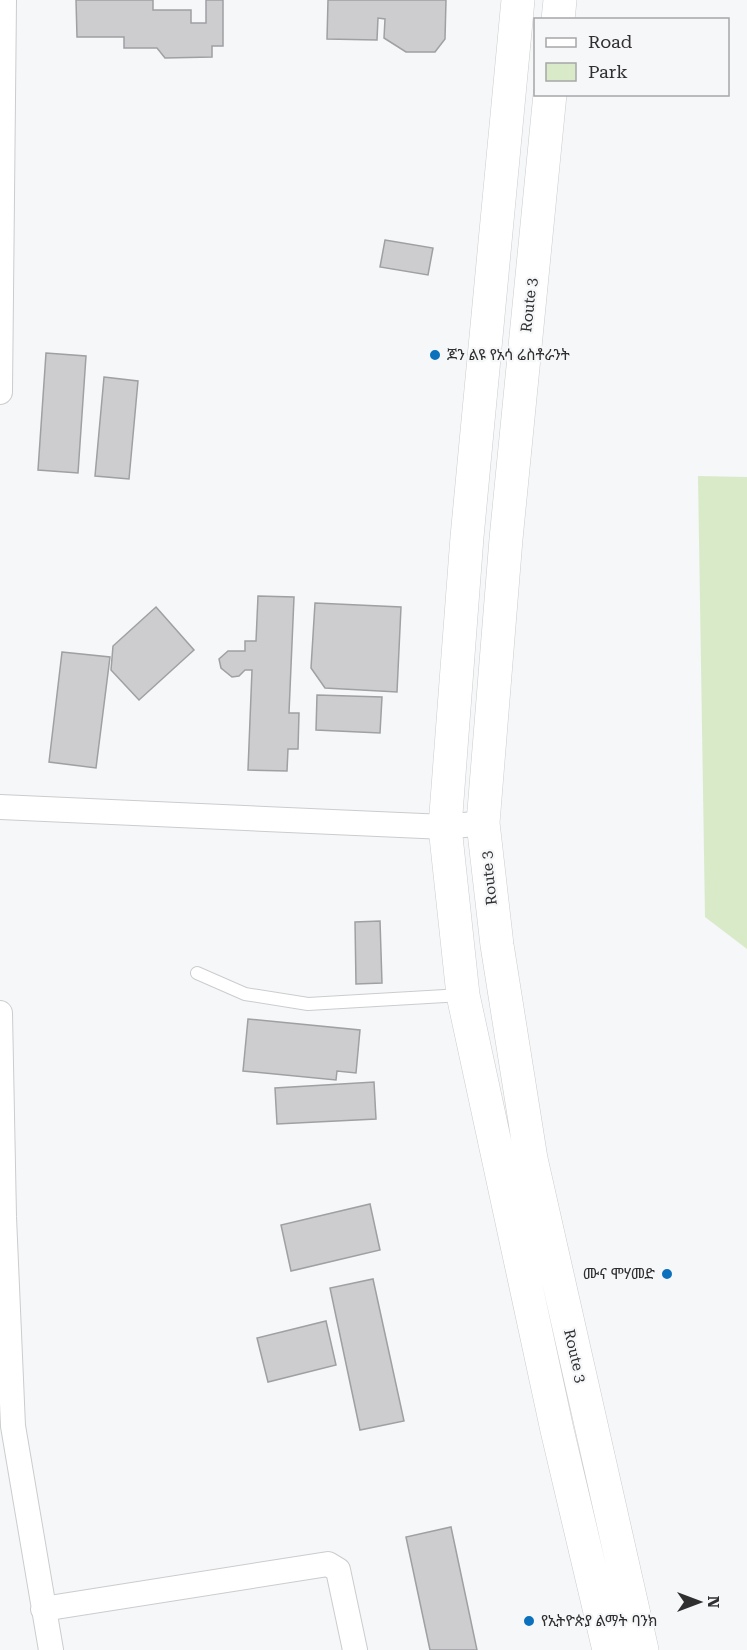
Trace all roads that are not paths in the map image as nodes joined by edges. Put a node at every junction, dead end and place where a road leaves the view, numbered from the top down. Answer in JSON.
{"nodes":[{"id":1,"x":4,"y":0,"type":"edge"},
{"id":2,"x":518,"y":0,"type":"edge"},
{"id":3,"x":560,"y":0,"type":"edge"},
{"id":4,"x":558,"y":18,"type":"edge"},
{"id":5,"x":550,"y":96,"type":"edge"},
{"id":6,"x":504,"y":140,"type":"junction"},
{"id":7,"x":545,"y":141,"type":"junction"},
{"id":8,"x":0,"y":392,"type":"edge"},
{"id":9,"x":467,"y":537,"type":"junction"},
{"id":10,"x":506,"y":539,"type":"junction"},
{"id":11,"x":0,"y":807,"type":"edge"},
{"id":12,"x":483,"y":823,"type":"junction"},
{"id":13,"x":445,"y":827,"type":"junction"},
{"id":14,"x":197,"y":973,"type":"dead end"},
{"id":15,"x":463,"y":995,"type":"junction"},
{"id":16,"x":0,"y":1014,"type":"edge"},
{"id":17,"x":43,"y":1609,"type":"junction"},
{"id":18,"x":51,"y":1650,"type":"edge"},
{"id":19,"x":356,"y":1650,"type":"edge"},
{"id":20,"x":609,"y":1650,"type":"edge"},
{"id":21,"x":642,"y":1650,"type":"edge"}],
"edges":[{"from":1,"to":8,"type":"street"},
{"from":2,"to":6,"type":"main road"},
{"from":3,"to":4,"type":"main road"},
{"from":5,"to":7,"type":"main road","name":"Route 3"},
{"from":6,"to":7,"type":"main road"},
{"from":6,"to":9,"type":"main road"},
{"from":7,"to":10,"type":"main road","name":"Route 3"},
{"from":9,"to":10,"type":"main road"},
{"from":9,"to":13,"type":"main road"},
{"from":10,"to":12,"type":"main road","name":"Route 3"},
{"from":11,"to":13,"type":"street"},
{"from":12,"to":13,"type":"street"},
{"from":12,"to":21,"type":"main road","name":"Route 3"},
{"from":13,"to":15,"type":"main road"},
{"from":14,"to":15,"type":"lane"},
{"from":15,"to":20,"type":"main road"},
{"from":16,"to":17,"type":"street"},
{"from":17,"to":18,"type":"street"},
{"from":17,"to":19,"type":"street"}]}
